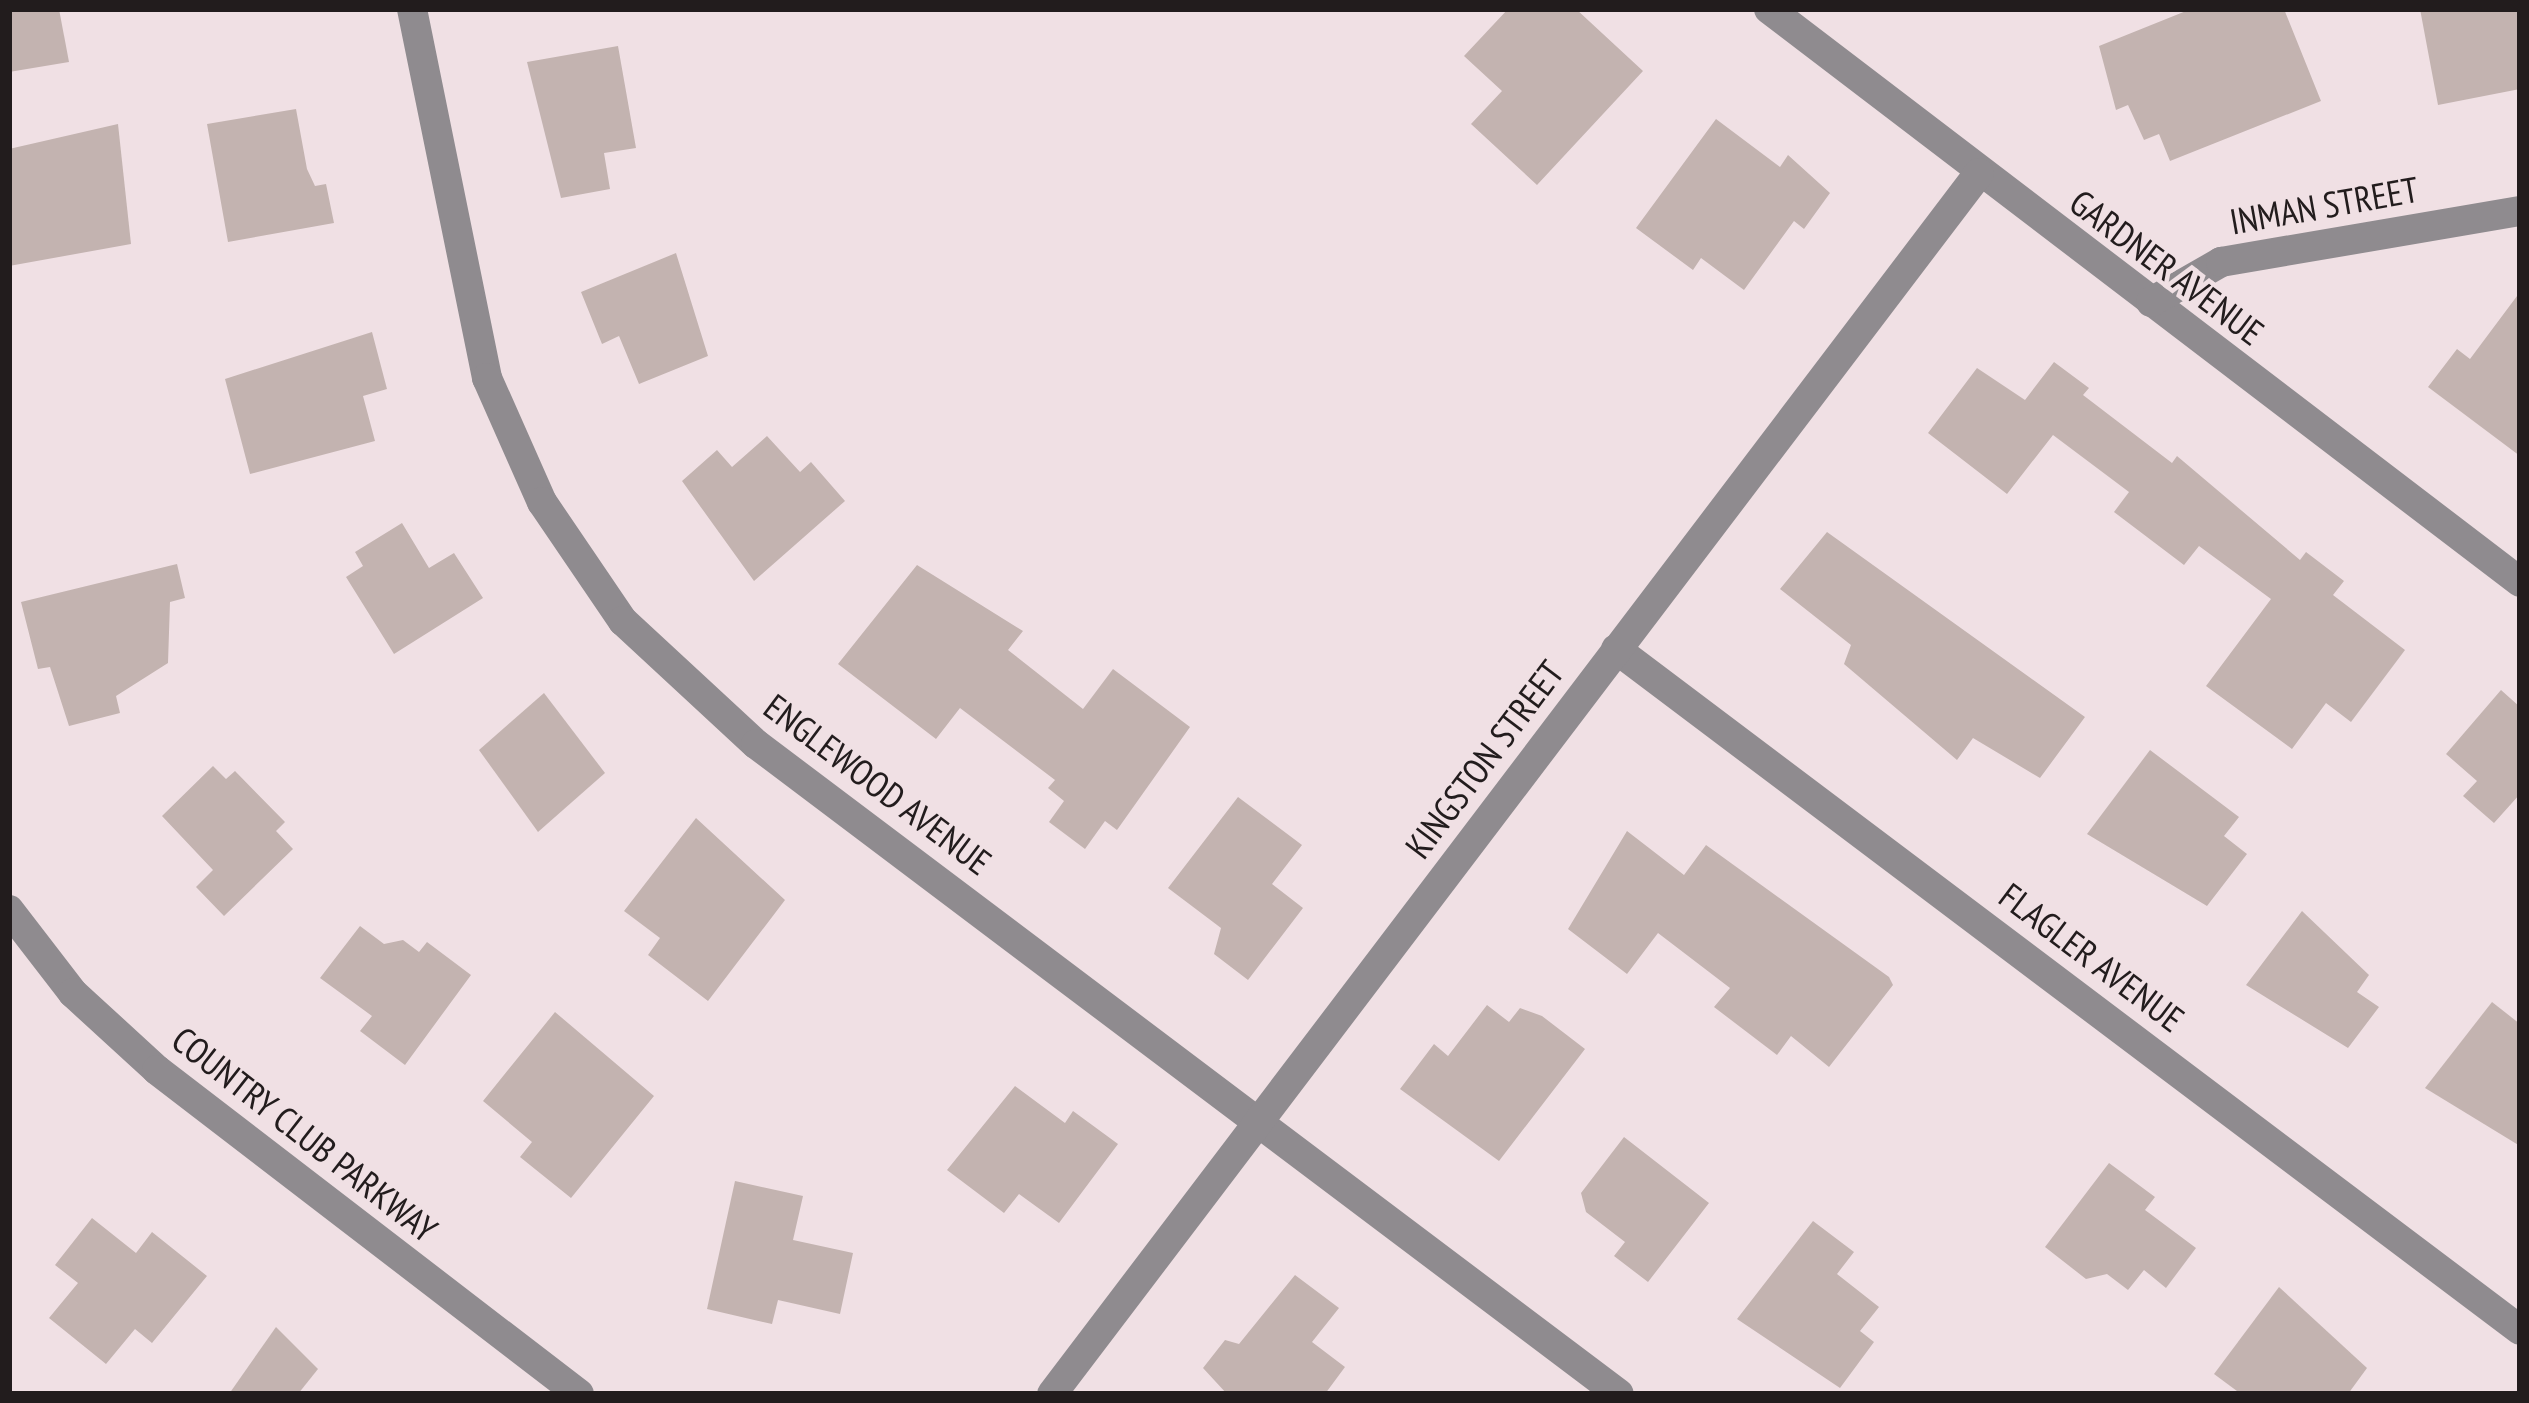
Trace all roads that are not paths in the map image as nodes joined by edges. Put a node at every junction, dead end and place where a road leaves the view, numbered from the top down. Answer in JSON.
{"nodes":[{"id":1,"x":412,"y":9,"type":"edge"},
{"id":2,"x":1769,"y":9,"type":"edge"},
{"id":3,"x":1979,"y":173,"type":"junction"},
{"id":4,"x":2520,"y":212,"type":"edge"},
{"id":5,"x":2151,"y":302,"type":"junction"},
{"id":6,"x":2520,"y":582,"type":"edge"},
{"id":7,"x":1616,"y":649,"type":"junction"},
{"id":8,"x":9,"y":910,"type":"edge"},
{"id":9,"x":1262,"y":1123,"type":"junction"},
{"id":10,"x":2520,"y":1330,"type":"edge"},
{"id":11,"x":579,"y":1394,"type":"edge"},
{"id":12,"x":1052,"y":1394,"type":"edge"},
{"id":13,"x":1619,"y":1394,"type":"edge"}],
"edges":[{"from":1,"to":9,"type":"street","name":"ENGLEWOOD AVENUE"},
{"from":2,"to":3,"type":"street","name":"GARDNER AVENUE"},
{"from":3,"to":5,"type":"street","name":"GARDNER AVENUE"},
{"from":3,"to":7,"type":"street","name":"KINGSTON STREET"},
{"from":4,"to":5,"type":"street","name":"INMAN STREET"},
{"from":5,"to":6,"type":"street","name":"GARDNER AVENUE"},
{"from":7,"to":9,"type":"street","name":"KINGSTON STREET"},
{"from":7,"to":10,"type":"street","name":"FLAGLER AVENUE"},
{"from":8,"to":11,"type":"street","name":"COUNTRY CLUB PARKWAY"},
{"from":9,"to":12,"type":"street","name":"KINGSTON STREET"},
{"from":9,"to":13,"type":"street","name":"ENGLEWOOD AVENUE"}]}
